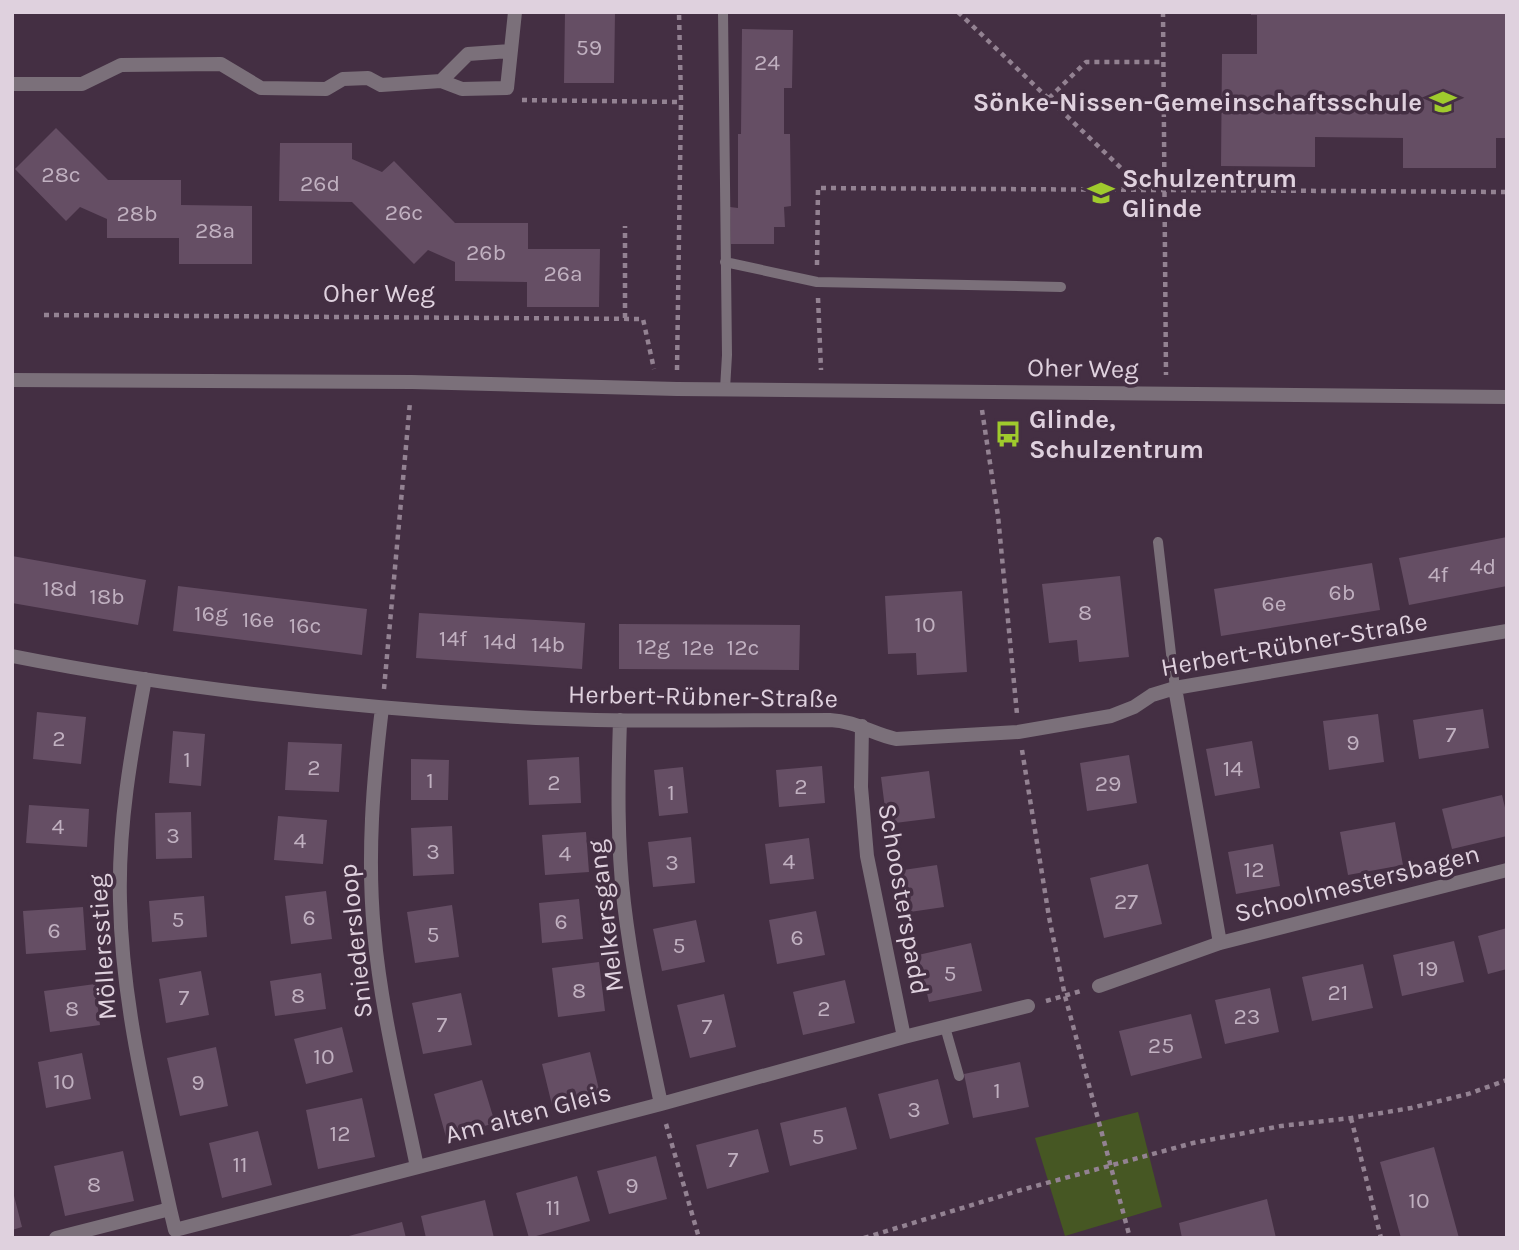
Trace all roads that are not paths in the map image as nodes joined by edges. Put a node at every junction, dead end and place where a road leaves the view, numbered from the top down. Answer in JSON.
{"nodes":[{"id":1,"x":515,"y":12,"type":"edge"},
{"id":2,"x":723,"y":12,"type":"edge"},
{"id":3,"x":511,"y":51,"type":"junction"},
{"id":4,"x":440,"y":81,"type":"junction"},
{"id":5,"x":12,"y":84,"type":"edge"},
{"id":6,"x":725,"y":262,"type":"junction"},
{"id":7,"x":1061,"y":287,"type":"dead end"},
{"id":8,"x":12,"y":380,"type":"edge"},
{"id":9,"x":725,"y":389,"type":"junction"},
{"id":10,"x":1507,"y":397,"type":"edge"},
{"id":11,"x":1158,"y":542,"type":"dead end"},
{"id":12,"x":1507,"y":631,"type":"edge"},
{"id":13,"x":12,"y":656,"type":"edge"},
{"id":14,"x":145,"y":679,"type":"junction"},
{"id":15,"x":1175,"y":688,"type":"junction"},
{"id":16,"x":382,"y":708,"type":"junction"},
{"id":17,"x":620,"y":720,"type":"junction"},
{"id":18,"x":862,"y":726,"type":"junction"},
{"id":19,"x":1507,"y":870,"type":"edge"},
{"id":20,"x":1220,"y":943,"type":"junction"},
{"id":21,"x":1099,"y":986,"type":"road end"},
{"id":22,"x":1028,"y":1006,"type":"road end"},
{"id":23,"x":945,"y":1027,"type":"junction"},
{"id":24,"x":904,"y":1037,"type":"junction"},
{"id":25,"x":959,"y":1076,"type":"dead end"},
{"id":26,"x":661,"y":1104,"type":"junction"},
{"id":27,"x":417,"y":1167,"type":"junction"},
{"id":28,"x":170,"y":1209,"type":"junction"},
{"id":29,"x":56,"y":1238,"type":"edge"}],
"edges":[{"from":1,"to":3,"type":"street"},
{"from":2,"to":6,"type":"lane"},
{"from":3,"to":4,"type":"street"},
{"from":3,"to":4,"type":"street"},
{"from":4,"to":5,"type":"street"},
{"from":6,"to":7,"type":"lane"},
{"from":6,"to":9,"type":"lane"},
{"from":8,"to":9,"type":"street","name":"Oher Weg"},
{"from":9,"to":10,"type":"street","name":"Oher Weg"},
{"from":11,"to":15,"type":"lane"},
{"from":12,"to":15,"type":"street","name":"Herbert-Rübner-Straße"},
{"from":13,"to":14,"type":"street","name":"Herbert-Rübner-Straße"},
{"from":14,"to":16,"type":"street","name":"Herbert-Rübner-Straße"},
{"from":14,"to":28,"type":"street","name":"Möllersstieg"},
{"from":15,"to":18,"type":"street","name":"Herbert-Rübner-Straße"},
{"from":15,"to":20,"type":"street","name":"Schoolmestersbagen"},
{"from":16,"to":17,"type":"street","name":"Herbert-Rübner-Straße"},
{"from":16,"to":27,"type":"street","name":"Sniedersloop"},
{"from":17,"to":18,"type":"street","name":"Herbert-Rübner-Straße"},
{"from":17,"to":26,"type":"street","name":"Melkersgang"},
{"from":18,"to":24,"type":"street","name":"Schoosterspadd"},
{"from":19,"to":20,"type":"street","name":"Schoolmestersbagen"},
{"from":20,"to":21,"type":"street","name":"Schoolmestersbagen"},
{"from":22,"to":23,"type":"street","name":"Am alten Gleis"},
{"from":23,"to":24,"type":"street","name":"Am alten Gleis"},
{"from":23,"to":25,"type":"lane"},
{"from":24,"to":26,"type":"street","name":"Am alten Gleis"},
{"from":26,"to":27,"type":"street","name":"Am alten Gleis"},
{"from":27,"to":28,"type":"street","name":"Am alten Gleis"},
{"from":28,"to":29,"type":"street"}]}
